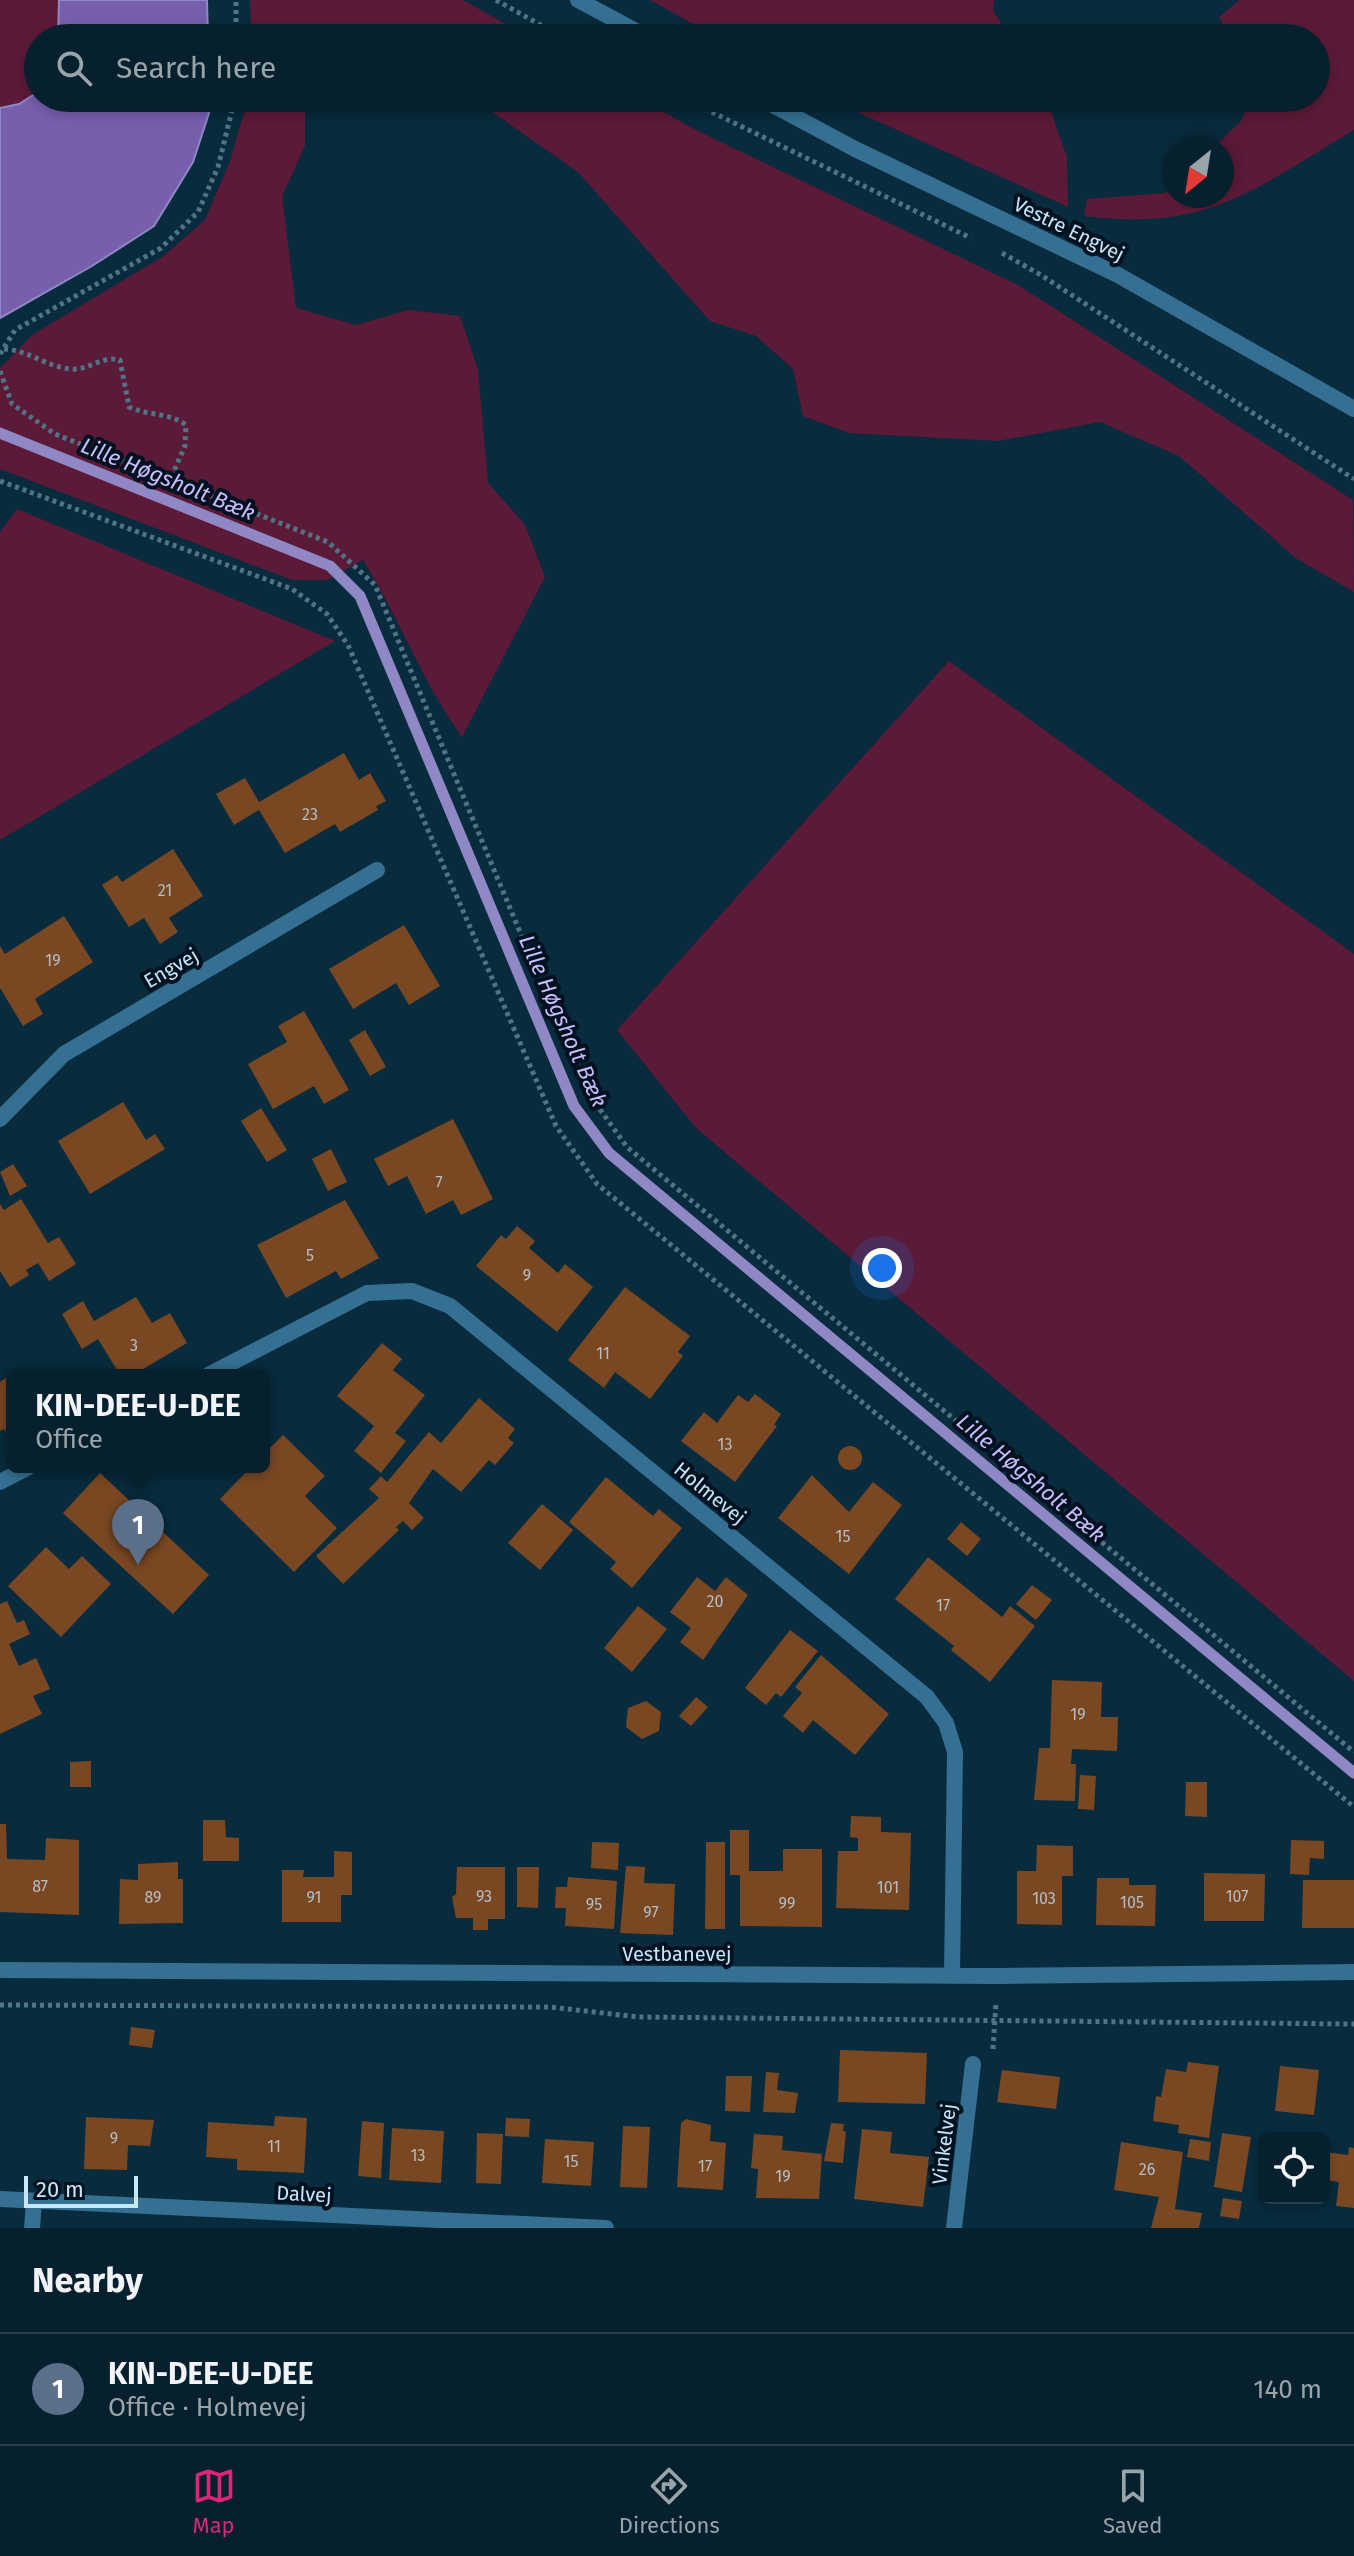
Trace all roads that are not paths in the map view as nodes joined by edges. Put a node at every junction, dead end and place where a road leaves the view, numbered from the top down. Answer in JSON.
{"nodes":[{"id":1,"x":578,"y":0,"type":"edge"},
{"id":2,"x":623,"y":24,"type":"edge"},
{"id":3,"x":786,"y":112,"type":"edge"},
{"id":4,"x":1354,"y":409,"type":"edge"},
{"id":5,"x":377,"y":870,"type":"dead end"},
{"id":6,"x":0,"y":1119,"type":"edge"},
{"id":7,"x":220,"y":1369,"type":"edge"},
{"id":8,"x":0,"y":1970,"type":"edge"},
{"id":9,"x":1354,"y":1972,"type":"edge"},
{"id":10,"x":952,"y":1976,"type":"junction"},
{"id":11,"x":973,"y":2064,"type":"road end"},
{"id":12,"x":0,"y":2199,"type":"edge"},
{"id":13,"x":34,"y":2201,"type":"junction"},
{"id":14,"x":32,"y":2228,"type":"edge"},
{"id":15,"x":606,"y":2228,"type":"edge"},
{"id":16,"x":954,"y":2228,"type":"edge"}],
"edges":[{"from":1,"to":2,"type":"street"},
{"from":3,"to":4,"type":"street","name":"Vestre Engvej"},
{"from":5,"to":6,"type":"street","name":"Engvej"},
{"from":7,"to":10,"type":"street","name":"Holmevej"},
{"from":8,"to":10,"type":"street","name":"Vestbanevej"},
{"from":9,"to":10,"type":"street","name":"Vestbanevej"},
{"from":11,"to":16,"type":"street","name":"Vinkelvej"},
{"from":12,"to":13,"type":"street","name":"Dalvej"},
{"from":13,"to":14,"type":"street"},
{"from":13,"to":15,"type":"street","name":"Dalvej"}]}
